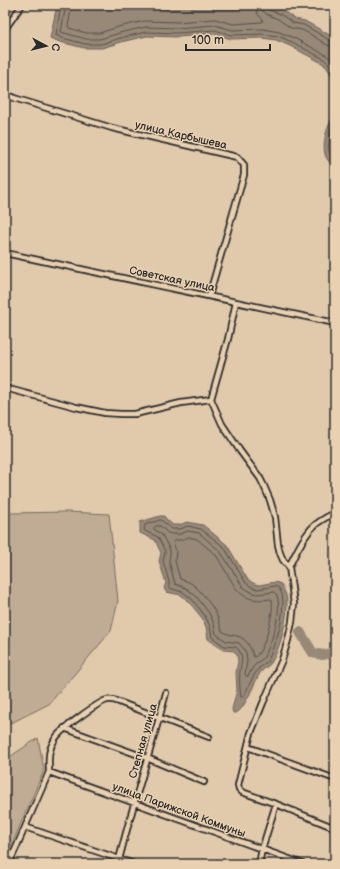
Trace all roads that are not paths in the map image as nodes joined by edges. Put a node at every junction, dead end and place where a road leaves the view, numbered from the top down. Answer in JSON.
{"nodes":[{"id":1,"x":22,"y":5,"type":"edge"},
{"id":2,"x":5,"y":29,"type":"edge"},
{"id":3,"x":5,"y":94,"type":"edge"},
{"id":4,"x":5,"y":253,"type":"edge"},
{"id":5,"x":209,"y":296,"type":"junction"},
{"id":6,"x":236,"y":302,"type":"junction"},
{"id":7,"x":335,"y":323,"type":"edge"},
{"id":8,"x":5,"y":388,"type":"edge"},
{"id":9,"x":211,"y":399,"type":"junction"},
{"id":10,"x":335,"y":512,"type":"edge"},
{"id":11,"x":289,"y":566,"type":"junction"},
{"id":12,"x":166,"y":693,"type":"dead end"},
{"id":13,"x":160,"y":718,"type":"junction"},
{"id":14,"x":64,"y":728,"type":"junction"},
{"id":15,"x":209,"y":737,"type":"dead end"},
{"id":16,"x":248,"y":747,"type":"junction"},
{"id":17,"x":147,"y":758,"type":"junction"},
{"id":18,"x":49,"y":772,"type":"junction"},
{"id":19,"x":335,"y":779,"type":"edge"},
{"id":20,"x":204,"y":782,"type":"dead end"},
{"id":21,"x":134,"y":803,"type":"junction"},
{"id":22,"x":276,"y":804,"type":"junction"},
{"id":23,"x":25,"y":827,"type":"junction"},
{"id":24,"x":335,"y":828,"type":"edge"},
{"id":25,"x":262,"y":849,"type":"junction"},
{"id":26,"x":119,"y":861,"type":"edge"},
{"id":27,"x":9,"y":864,"type":"edge"},
{"id":28,"x":134,"y":864,"type":"edge"},
{"id":29,"x":259,"y":864,"type":"edge"},
{"id":30,"x":303,"y":864,"type":"edge"}],
"edges":[{"from":1,"to":2,"type":"street"},
{"from":3,"to":5,"type":"street","name":"улица Карбышева"},
{"from":4,"to":5,"type":"street","name":"Советская улица"},
{"from":5,"to":6,"type":"street","name":"Советская улица"},
{"from":6,"to":7,"type":"street","name":"Советская улица"},
{"from":6,"to":9,"type":"street"},
{"from":8,"to":9,"type":"street"},
{"from":9,"to":11,"type":"street"},
{"from":10,"to":11,"type":"street"},
{"from":11,"to":16,"type":"street"},
{"from":12,"to":13,"type":"street","name":"Степная улица"},
{"from":13,"to":14,"type":"street"},
{"from":13,"to":15,"type":"street"},
{"from":13,"to":17,"type":"street","name":"Степная улица"},
{"from":14,"to":17,"type":"street"},
{"from":14,"to":18,"type":"street"},
{"from":16,"to":19,"type":"street"},
{"from":16,"to":22,"type":"street"},
{"from":17,"to":20,"type":"street"},
{"from":17,"to":21,"type":"street","name":"Степная улица"},
{"from":18,"to":21,"type":"street","name":"улица Парижской Коммуны"},
{"from":18,"to":23,"type":"street"},
{"from":21,"to":25,"type":"street","name":"улица Парижской Коммуны"},
{"from":21,"to":26,"type":"street","name":"Степная улица"},
{"from":22,"to":24,"type":"street"},
{"from":22,"to":25,"type":"street"},
{"from":23,"to":26,"type":"street"},
{"from":23,"to":27,"type":"street"},
{"from":25,"to":29,"type":"street"},
{"from":25,"to":30,"type":"street","name":"улица Парижской Коммуны"},
{"from":26,"to":28,"type":"street"}]}
